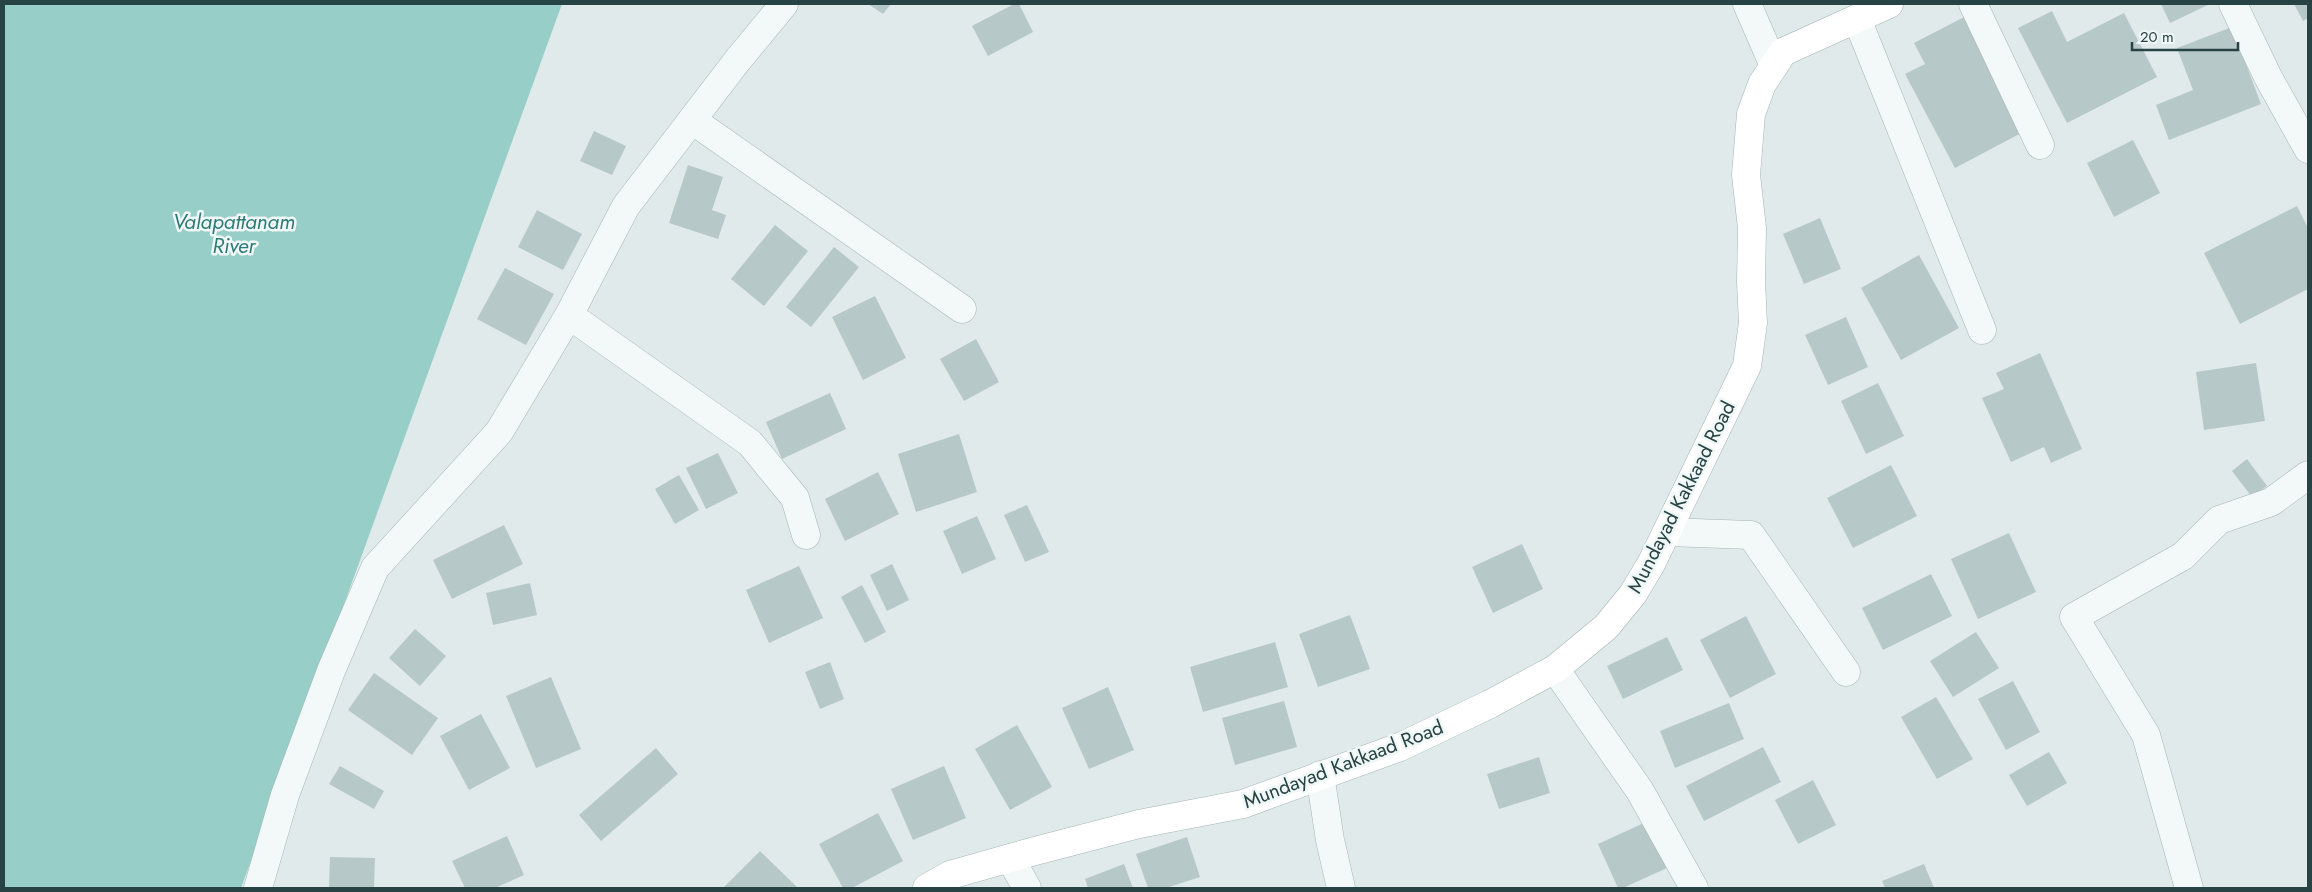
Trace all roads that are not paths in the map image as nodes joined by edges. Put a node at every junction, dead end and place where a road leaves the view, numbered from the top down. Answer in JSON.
{"nodes":[{"id":1,"x":784,"y":4,"type":"edge"},
{"id":2,"x":1747,"y":4,"type":"edge"},
{"id":3,"x":1889,"y":4,"type":"edge"},
{"id":4,"x":1973,"y":4,"type":"edge"},
{"id":5,"x":2233,"y":4,"type":"edge"},
{"id":6,"x":1857,"y":19,"type":"junction"},
{"id":7,"x":1774,"y":66,"type":"junction"},
{"id":8,"x":692,"y":120,"type":"junction"},
{"id":9,"x":2040,"y":145,"type":"dead end"},
{"id":10,"x":2308,"y":149,"type":"edge"},
{"id":11,"x":962,"y":309,"type":"dead end"},
{"id":12,"x":569,"y":315,"type":"junction"},
{"id":13,"x":1982,"y":330,"type":"dead end"},
{"id":14,"x":2308,"y":475,"type":"edge"},
{"id":15,"x":1666,"y":532,"type":"junction"},
{"id":16,"x":806,"y":535,"type":"dead end"},
{"id":17,"x":1554,"y":670,"type":"junction"},
{"id":18,"x":1846,"y":672,"type":"dead end"},
{"id":19,"x":1320,"y":775,"type":"junction"},
{"id":20,"x":1010,"y":858,"type":"junction"},
{"id":21,"x":258,"y":888,"type":"edge"},
{"id":22,"x":927,"y":888,"type":"edge"},
{"id":23,"x":1026,"y":888,"type":"edge"},
{"id":24,"x":1341,"y":888,"type":"edge"},
{"id":25,"x":1694,"y":888,"type":"edge"},
{"id":26,"x":2189,"y":888,"type":"edge"}],
"edges":[{"from":1,"to":8,"type":"street"},
{"from":2,"to":7,"type":"street"},
{"from":3,"to":6,"type":"main road","name":"Mundayad Kakkaad Road"},
{"from":4,"to":9,"type":"street"},
{"from":5,"to":10,"type":"street"},
{"from":6,"to":7,"type":"main road","name":"Mundayad Kakkaad Road"},
{"from":6,"to":13,"type":"street"},
{"from":7,"to":15,"type":"main road","name":"Mundayad Kakkaad Road"},
{"from":8,"to":11,"type":"street"},
{"from":8,"to":12,"type":"street"},
{"from":12,"to":16,"type":"street"},
{"from":12,"to":21,"type":"street"},
{"from":14,"to":26,"type":"street"},
{"from":15,"to":17,"type":"main road","name":"Mundayad Kakkaad Road"},
{"from":15,"to":18,"type":"street"},
{"from":17,"to":19,"type":"main road","name":"Mundayad Kakkaad Road"},
{"from":17,"to":25,"type":"street"},
{"from":19,"to":20,"type":"main road","name":"Mundayad Kakkaad Road"},
{"from":19,"to":24,"type":"street"},
{"from":20,"to":22,"type":"main road","name":"Mundayad Kakkaad Road"},
{"from":20,"to":23,"type":"street"}]}
